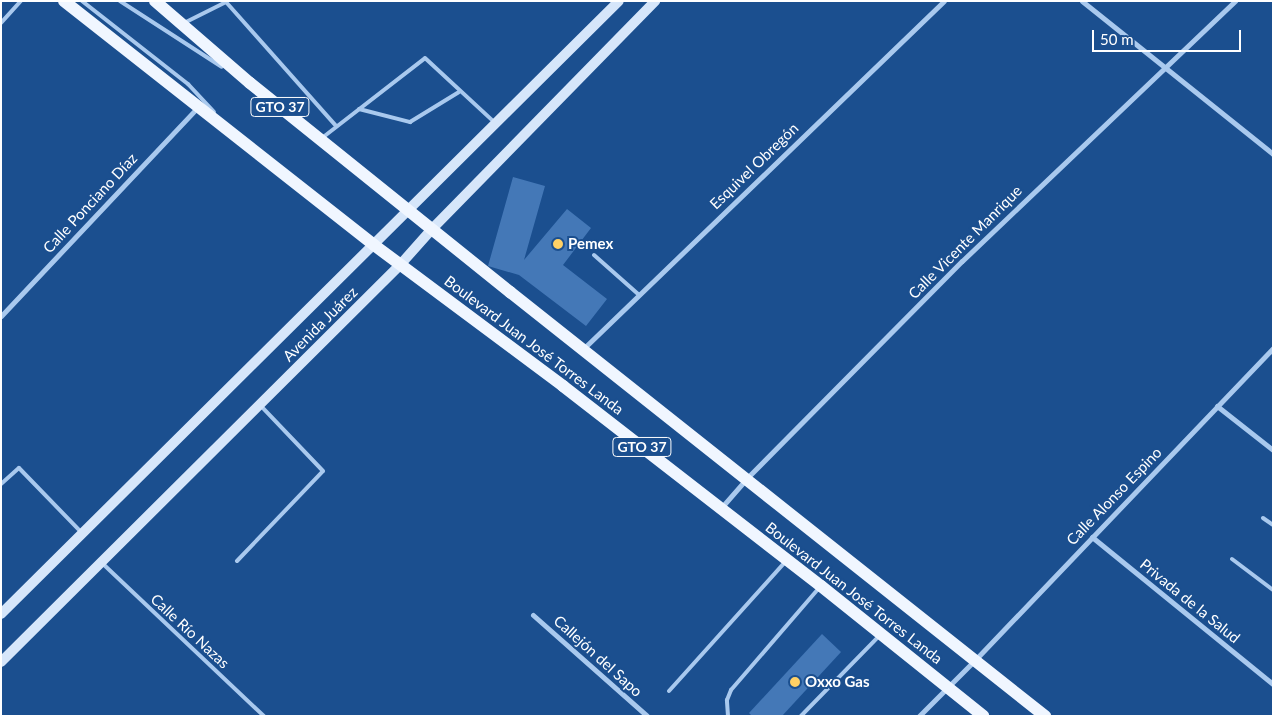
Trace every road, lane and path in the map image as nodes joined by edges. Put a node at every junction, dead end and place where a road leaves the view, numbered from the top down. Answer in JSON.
{"nodes":[{"id":1,"x":21,"y":1,"type":"edge"},
{"id":2,"x":64,"y":1,"type":"edge"},
{"id":3,"x":82,"y":1,"type":"edge"},
{"id":4,"x":120,"y":1,"type":"edge"},
{"id":5,"x":155,"y":1,"type":"edge"},
{"id":6,"x":619,"y":1,"type":"edge"},
{"id":7,"x":654,"y":1,"type":"edge"},
{"id":8,"x":944,"y":1,"type":"edge"},
{"id":9,"x":1082,"y":1,"type":"edge"},
{"id":10,"x":1235,"y":1,"type":"edge"},
{"id":11,"x":1,"y":23,"type":"edge"},
{"id":12,"x":182,"y":24,"type":"junction"},
{"id":13,"x":1166,"y":69,"type":"junction"},
{"id":14,"x":250,"y":83,"type":"junction"},
{"id":15,"x":460,"y":92,"type":"junction"},
{"id":16,"x":198,"y":106,"type":"junction"},
{"id":17,"x":359,"y":110,"type":"junction"},
{"id":18,"x":495,"y":123,"type":"junction"},
{"id":19,"x":336,"y":126,"type":"junction"},
{"id":20,"x":238,"y":137,"type":"junction"},
{"id":21,"x":320,"y":139,"type":"junction"},
{"id":22,"x":1273,"y":154,"type":"edge"},
{"id":23,"x":407,"y":210,"type":"junction"},
{"id":24,"x":432,"y":229,"type":"junction"},
{"id":25,"x":374,"y":246,"type":"junction"},
{"id":26,"x":594,"y":255,"type":"dead end"},
{"id":27,"x":400,"y":265,"type":"junction"},
{"id":28,"x":639,"y":295,"type":"junction"},
{"id":29,"x":1,"y":316,"type":"edge"},
{"id":30,"x":1273,"y":348,"type":"edge"},
{"id":31,"x":583,"y":349,"type":"junction"},
{"id":32,"x":260,"y":405,"type":"junction"},
{"id":33,"x":1217,"y":406,"type":"junction"},
{"id":34,"x":1273,"y":450,"type":"edge"},
{"id":35,"x":747,"y":478,"type":"junction"},
{"id":36,"x":1,"y":484,"type":"edge"},
{"id":37,"x":721,"y":508,"type":"junction"},
{"id":38,"x":1263,"y":518,"type":"dead end"},
{"id":39,"x":1273,"y":525,"type":"edge"},
{"id":40,"x":83,"y":533,"type":"junction"},
{"id":41,"x":1092,"y":537,"type":"junction"},
{"id":42,"x":787,"y":560,"type":"junction"},
{"id":43,"x":1232,"y":560,"type":"dead end"},
{"id":44,"x":237,"y":561,"type":"dead end"},
{"id":45,"x":101,"y":563,"type":"junction"},
{"id":46,"x":821,"y":586,"type":"junction"},
{"id":47,"x":1273,"y":590,"type":"edge"},
{"id":48,"x":3,"y":610,"type":"edge"},
{"id":49,"x":533,"y":614,"type":"dead end"},
{"id":50,"x":880,"y":634,"type":"junction"},
{"id":51,"x":974,"y":661,"type":"junction"},
{"id":52,"x":1,"y":662,"type":"edge"},
{"id":53,"x":1273,"y":684,"type":"edge"},
{"id":54,"x":948,"y":688,"type":"junction"},
{"id":55,"x":669,"y":691,"type":"dead end"},
{"id":56,"x":264,"y":716,"type":"edge"},
{"id":57,"x":647,"y":716,"type":"edge"},
{"id":58,"x":728,"y":716,"type":"edge"},
{"id":59,"x":801,"y":716,"type":"edge"},
{"id":60,"x":919,"y":716,"type":"edge"},
{"id":61,"x":983,"y":716,"type":"edge"},
{"id":62,"x":1045,"y":716,"type":"edge"}],
"edges":[{"from":1,"to":11,"type":"lane"},
{"from":2,"to":16,"type":"main road","name":"Boulevard Juan José Torres Landa","number":"GTO 37"},
{"from":3,"to":20,"type":"lane"},
{"from":4,"to":14,"type":"lane"},
{"from":5,"to":12,"type":"main road","name":"Boulevard Juan José Torres Landa","number":"GTO 37"},
{"from":6,"to":18,"type":"main road","name":"Avenida Juárez"},
{"from":7,"to":24,"type":"main road","name":"Avenida Juárez"},
{"from":8,"to":28,"type":"street","name":"Esquivel Obregón"},
{"from":9,"to":13,"type":"street"},
{"from":10,"to":13,"type":"street","name":"Calle Vicente Manrique"},
{"from":12,"to":14,"type":"main road","name":"Boulevard Juan José Torres Landa","number":"GTO 37"},
{"from":12,"to":19,"type":"lane"},
{"from":13,"to":22,"type":"street"},
{"from":13,"to":35,"type":"street","name":"Calle Vicente Manrique"},
{"from":14,"to":21,"type":"main road","name":"Boulevard Juan José Torres Landa","number":"GTO 37"},
{"from":15,"to":17,"type":"lane"},
{"from":15,"to":17,"type":"lane"},
{"from":15,"to":18,"type":"lane"},
{"from":16,"to":20,"type":"main road","name":"Boulevard Juan José Torres Landa","number":"GTO 37"},
{"from":16,"to":29,"type":"street","name":"Calle Ponciano Díaz"},
{"from":17,"to":19,"type":"lane"},
{"from":18,"to":23,"type":"main road","name":"Avenida Juárez"},
{"from":19,"to":21,"type":"lane"},
{"from":20,"to":25,"type":"main road","name":"Boulevard Juan José Torres Landa","number":"GTO 37"},
{"from":21,"to":23,"type":"main road","name":"Boulevard Juan José Torres Landa","number":"GTO 37"},
{"from":23,"to":24,"type":"main road","name":"Boulevard Juan José Torres Landa","number":"GTO 37"},
{"from":23,"to":25,"type":"main road","name":"Avenida Juárez"},
{"from":24,"to":27,"type":"main road","name":"Avenida Juárez"},
{"from":24,"to":31,"type":"main road","name":"Boulevard Juan José Torres Landa","number":"GTO 37"},
{"from":25,"to":27,"type":"main road","name":"Boulevard Juan José Torres Landa","number":"GTO 37"},
{"from":25,"to":40,"type":"main road","name":"Avenida Juárez"},
{"from":26,"to":28,"type":"lane"},
{"from":27,"to":32,"type":"main road","name":"Avenida Juárez"},
{"from":27,"to":37,"type":"main road","name":"Boulevard Juan José Torres Landa","number":"GTO 37"},
{"from":28,"to":31,"type":"street","name":"Esquivel Obregón"},
{"from":30,"to":33,"type":"street","name":"Calle Alonso Espino"},
{"from":31,"to":35,"type":"main road","name":"Boulevard Juan José Torres Landa","number":"GTO 37"},
{"from":32,"to":44,"type":"lane"},
{"from":32,"to":45,"type":"main road","name":"Avenida Juárez"},
{"from":33,"to":34,"type":"street"},
{"from":33,"to":41,"type":"street","name":"Calle Alonso Espino"},
{"from":35,"to":37,"type":"street","name":"Calle Vicente Manrique"},
{"from":35,"to":51,"type":"main road","name":"Boulevard Juan José Torres Landa","number":"GTO 37"},
{"from":36,"to":40,"type":"lane"},
{"from":37,"to":42,"type":"main road","name":"Boulevard Juan José Torres Landa","number":"GTO 37"},
{"from":38,"to":39,"type":"lane"},
{"from":40,"to":48,"type":"main road","name":"Avenida Juárez"},
{"from":41,"to":51,"type":"street","name":"Calle Alonso Espino"},
{"from":41,"to":53,"type":"street","name":"Privada de la Salud"},
{"from":42,"to":46,"type":"main road","name":"Boulevard Juan José Torres Landa","number":"GTO 37"},
{"from":42,"to":55,"type":"lane"},
{"from":43,"to":47,"type":"lane"},
{"from":45,"to":52,"type":"main road","name":"Avenida Juárez"},
{"from":45,"to":56,"type":"lane","name":"Calle Río Nazas"},
{"from":46,"to":50,"type":"main road","name":"Boulevard Juan José Torres Landa","number":"GTO 37"},
{"from":46,"to":58,"type":"lane"},
{"from":49,"to":57,"type":"street","name":"Callejón del Sapo"},
{"from":50,"to":54,"type":"main road","name":"Boulevard Juan José Torres Landa","number":"GTO 37"},
{"from":50,"to":59,"type":"lane"},
{"from":51,"to":54,"type":"street","name":"Calle Alonso Espino"},
{"from":51,"to":62,"type":"main road","name":"Boulevard Juan José Torres Landa","number":"GTO 37"},
{"from":54,"to":60,"type":"street","name":"Calle Alonso Espino"},
{"from":54,"to":61,"type":"main road","name":"Boulevard Juan José Torres Landa","number":"GTO 37"}]}
